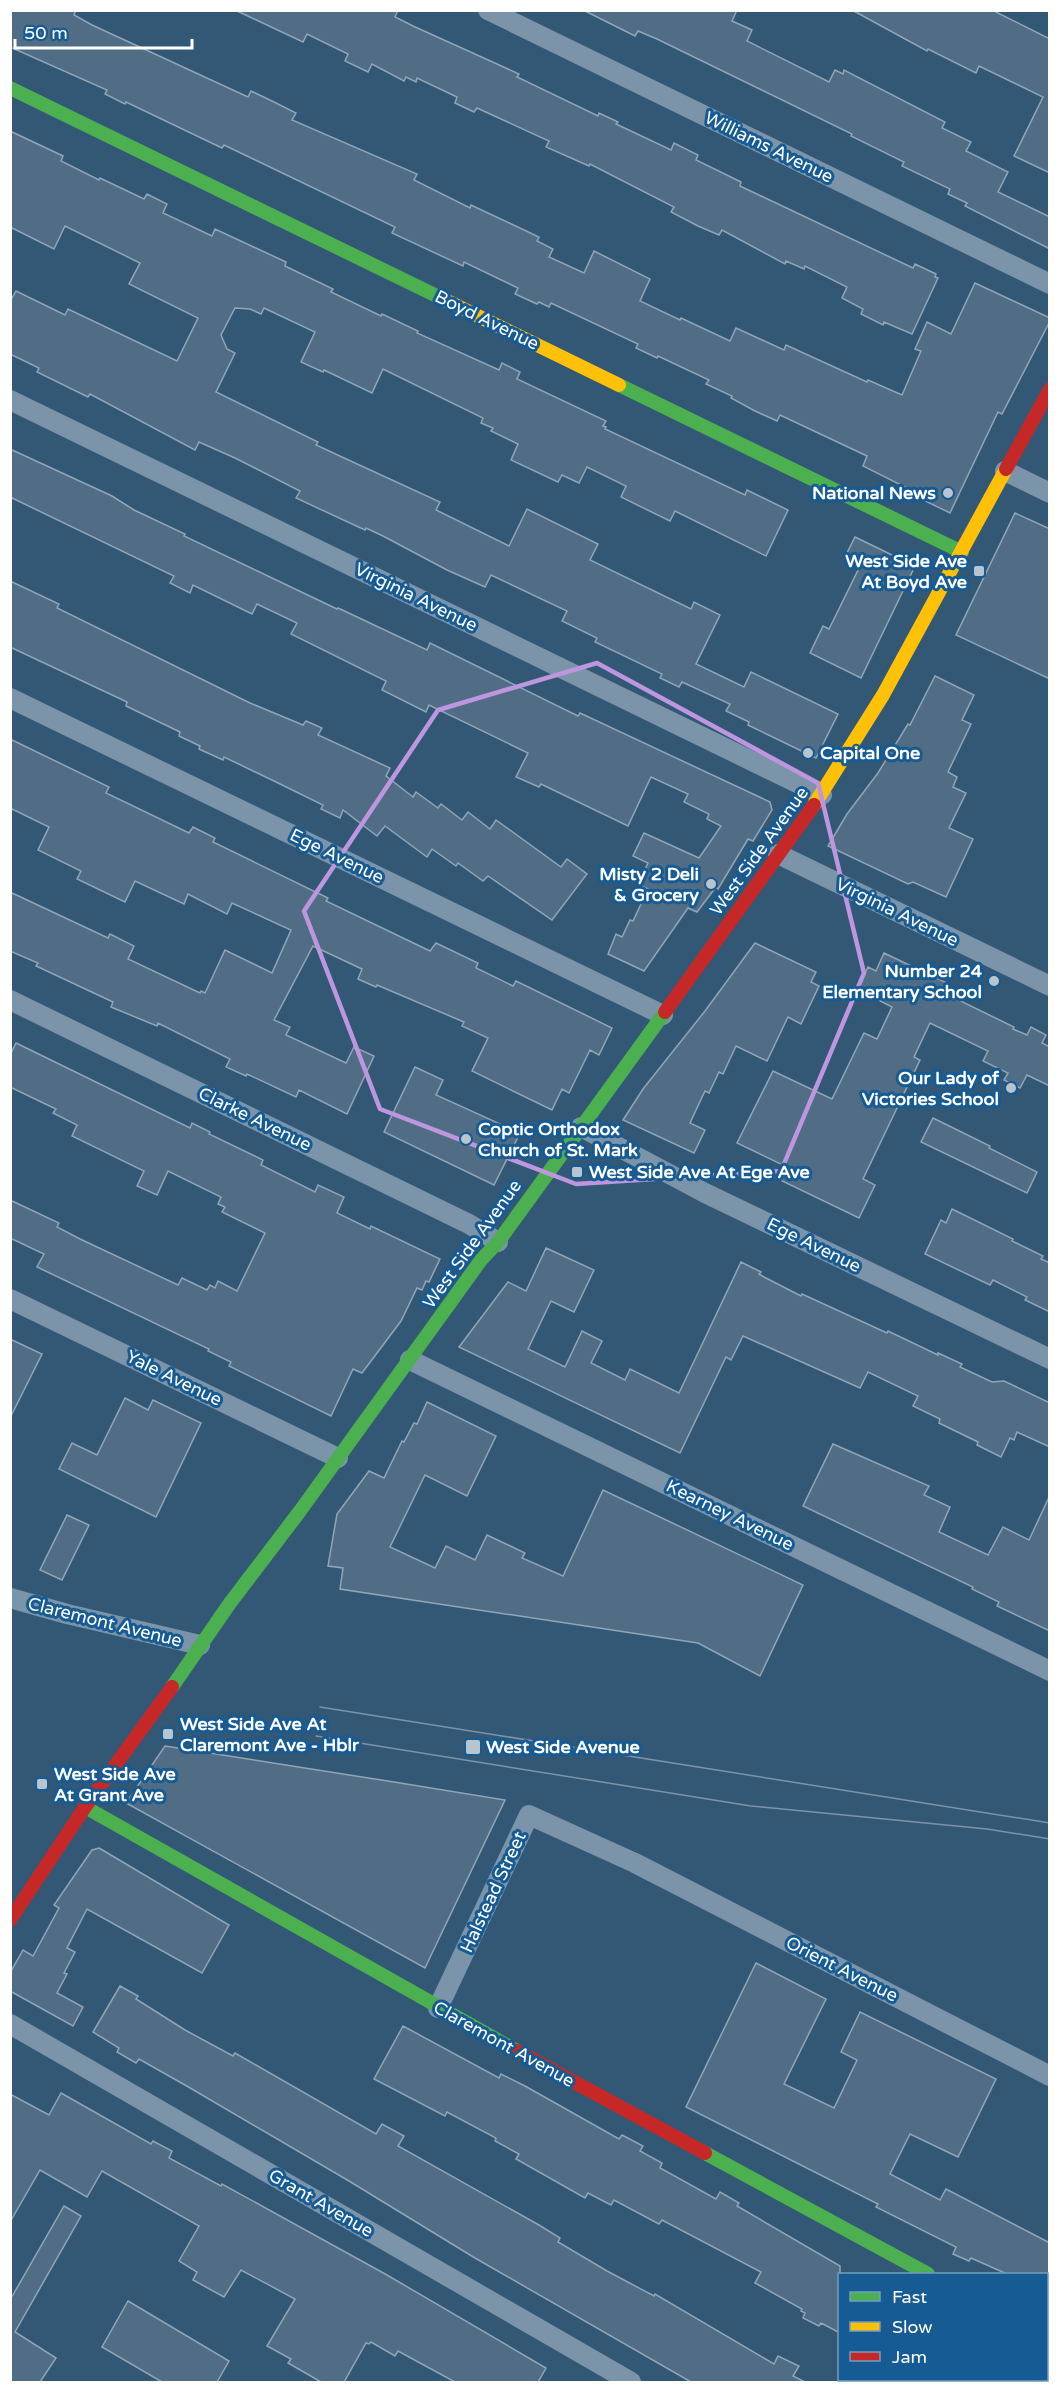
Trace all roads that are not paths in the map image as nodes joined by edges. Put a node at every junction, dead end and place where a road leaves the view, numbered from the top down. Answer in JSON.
{"nodes":[{"id":1,"x":488,"y":10,"type":"edge"},
{"id":2,"x":10,"y":88,"type":"edge"},
{"id":3,"x":1050,"y":284,"type":"edge"},
{"id":4,"x":1050,"y":389,"type":"edge"},
{"id":5,"x":10,"y":400,"type":"edge"},
{"id":6,"x":1005,"y":471,"type":"junction"},
{"id":7,"x":1050,"y":493,"type":"edge"},
{"id":8,"x":962,"y":552,"type":"junction"},
{"id":9,"x":10,"y":698,"type":"edge"},
{"id":10,"x":822,"y":795,"type":"junction"},
{"id":11,"x":778,"y":855,"type":"junction"},
{"id":12,"x":1050,"y":986,"type":"edge"},
{"id":13,"x":10,"y":1000,"type":"edge"},
{"id":14,"x":663,"y":1015,"type":"junction"},
{"id":15,"x":581,"y":1127,"type":"junction"},
{"id":16,"x":498,"y":1242,"type":"junction"},
{"id":17,"x":10,"y":1299,"type":"edge"},
{"id":18,"x":1050,"y":1359,"type":"edge"},
{"id":19,"x":410,"y":1360,"type":"junction"},
{"id":20,"x":338,"y":1458,"type":"junction"},
{"id":21,"x":10,"y":1598,"type":"edge"},
{"id":22,"x":200,"y":1645,"type":"junction"},
{"id":23,"x":1050,"y":1671,"type":"edge"},
{"id":24,"x":85,"y":1807,"type":"junction"},
{"id":25,"x":635,"y":1863,"type":"joint"},
{"id":26,"x":12,"y":1913,"type":"edge"},
{"id":27,"x":438,"y":2008,"type":"junction"},
{"id":28,"x":10,"y":2024,"type":"edge"},
{"id":29,"x":1050,"y":2076,"type":"edge"},
{"id":30,"x":926,"y":2273,"type":"edge"},
{"id":31,"x":631,"y":2382,"type":"edge"}],
"edges":[{"from":1,"to":3,"type":"street","name":"Williams Avenue"},
{"from":2,"to":8,"type":"street","name":"Boyd Avenue"},
{"from":4,"to":6,"type":"street","name":"West Side Avenue"},
{"from":5,"to":10,"type":"street","name":"Virginia Avenue"},
{"from":6,"to":7,"type":"street"},
{"from":6,"to":8,"type":"street","name":"West Side Avenue"},
{"from":8,"to":10,"type":"street","name":"West Side Avenue"},
{"from":9,"to":14,"type":"street","name":"Ege Avenue"},
{"from":10,"to":11,"type":"street","name":"West Side Avenue"},
{"from":11,"to":12,"type":"street","name":"Virginia Avenue"},
{"from":11,"to":14,"type":"street","name":"West Side Avenue"},
{"from":13,"to":16,"type":"street","name":"Clarke Avenue"},
{"from":14,"to":15,"type":"street","name":"West Side Avenue"},
{"from":15,"to":16,"type":"street","name":"West Side Avenue"},
{"from":15,"to":18,"type":"street","name":"Ege Avenue"},
{"from":16,"to":19,"type":"street","name":"West Side Avenue"},
{"from":17,"to":20,"type":"street","name":"Yale Avenue"},
{"from":19,"to":20,"type":"street","name":"West Side Avenue"},
{"from":19,"to":23,"type":"street","name":"Kearney Avenue"},
{"from":20,"to":22,"type":"street","name":"West Side Avenue"},
{"from":21,"to":22,"type":"street","name":"Claremont Avenue"},
{"from":22,"to":24,"type":"street","name":"West Side Avenue"},
{"from":24,"to":26,"type":"street","name":"West Side Avenue"},
{"from":24,"to":27,"type":"street","name":"Claremont Avenue"},
{"from":25,"to":27,"type":"street","name":"Halstead Street"},
{"from":25,"to":29,"type":"street","name":"Orient Avenue"},
{"from":27,"to":30,"type":"street","name":"Claremont Avenue"},
{"from":28,"to":31,"type":"street","name":"Grant Avenue"}]}
